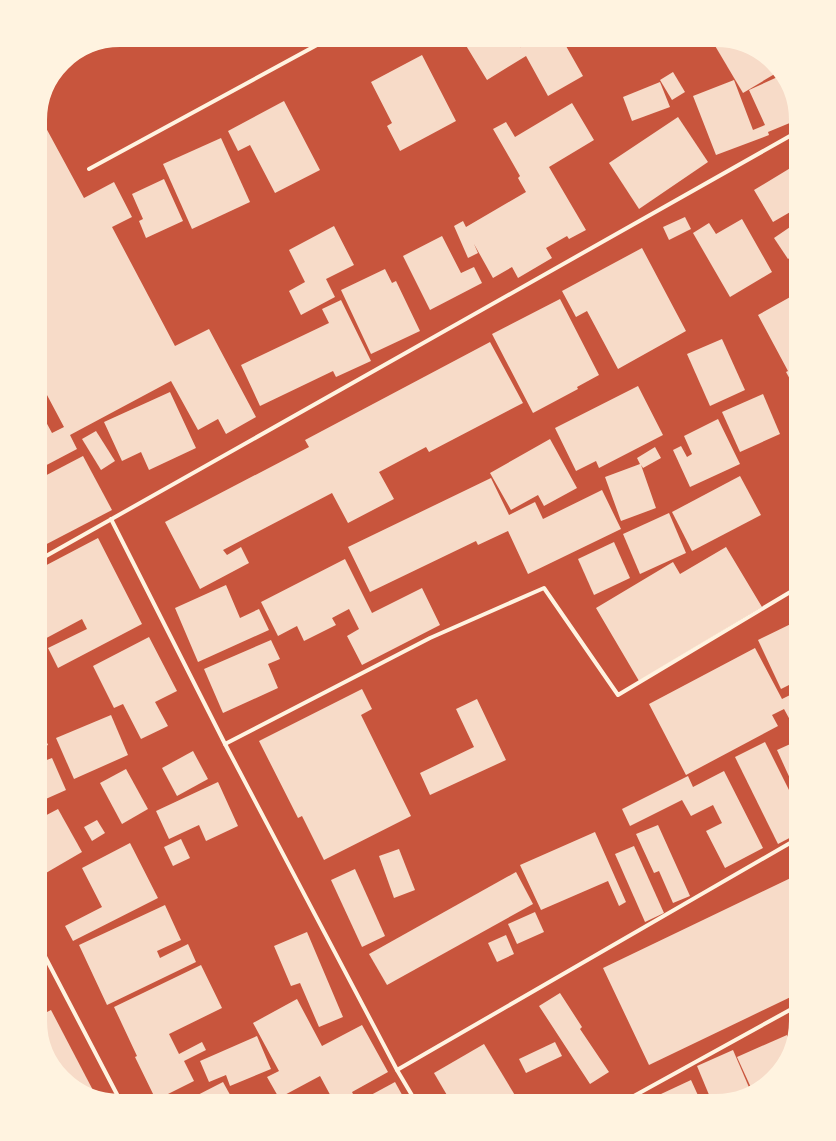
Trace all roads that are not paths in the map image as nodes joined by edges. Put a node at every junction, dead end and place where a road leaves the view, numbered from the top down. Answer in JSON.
{"nodes":[{"id":1,"x":315,"y":46,"type":"edge"},
{"id":2,"x":790,"y":136,"type":"edge"},
{"id":3,"x":89,"y":169,"type":"dead end"},
{"id":4,"x":111,"y":519,"type":"junction"},
{"id":5,"x":46,"y":556,"type":"edge"},
{"id":6,"x":790,"y":592,"type":"edge"},
{"id":7,"x":225,"y":744,"type":"junction"},
{"id":8,"x":790,"y":843,"type":"edge"},
{"id":9,"x":46,"y":958,"type":"edge"},
{"id":10,"x":790,"y":1010,"type":"edge"},
{"id":11,"x":397,"y":1070,"type":"junction"},
{"id":12,"x":117,"y":1095,"type":"edge"},
{"id":13,"x":412,"y":1095,"type":"edge"},
{"id":14,"x":636,"y":1095,"type":"edge"}],
"edges":[{"from":1,"to":3,"type":"street"},
{"from":2,"to":4,"type":"street"},
{"from":4,"to":5,"type":"street"},
{"from":4,"to":7,"type":"street"},
{"from":6,"to":7,"type":"street"},
{"from":7,"to":11,"type":"street"},
{"from":8,"to":11,"type":"street"},
{"from":9,"to":12,"type":"street"},
{"from":10,"to":14,"type":"street"},
{"from":11,"to":13,"type":"street"}]}
